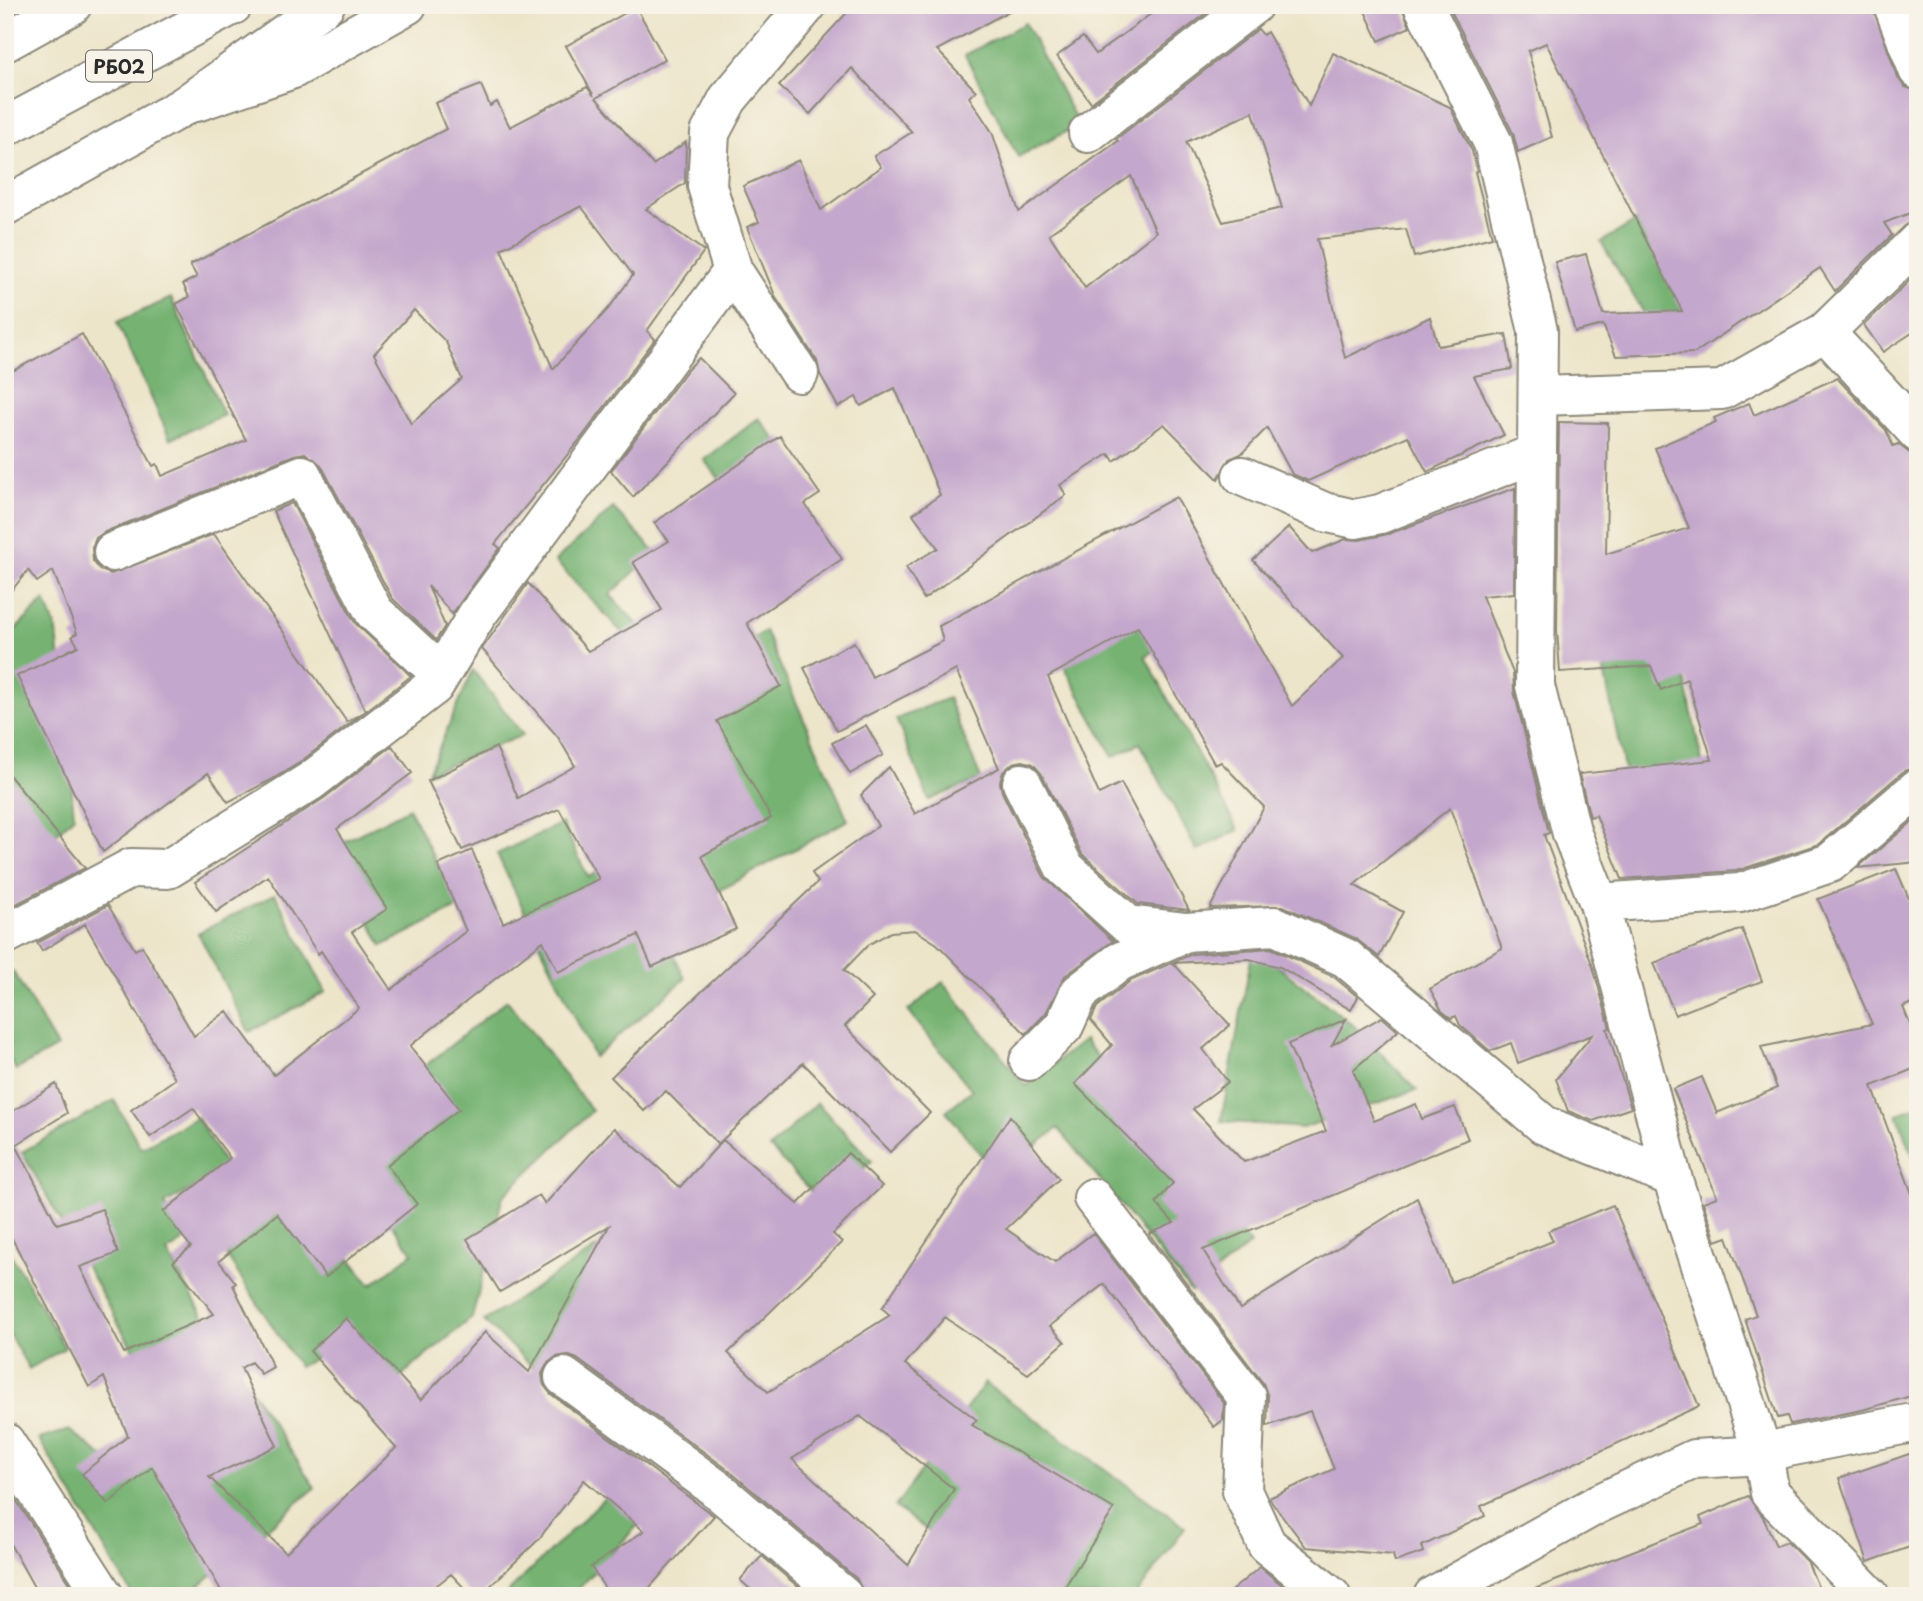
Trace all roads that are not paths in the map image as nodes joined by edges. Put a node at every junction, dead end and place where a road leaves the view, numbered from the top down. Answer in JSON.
{"nodes":[{"id":1,"x":72,"y":5,"type":"edge"},
{"id":2,"x":233,"y":5,"type":"edge"},
{"id":3,"x":325,"y":5,"type":"edge"},
{"id":4,"x":407,"y":5,"type":"edge"},
{"id":5,"x":807,"y":5,"type":"edge"},
{"id":6,"x":1253,"y":5,"type":"edge"},
{"id":7,"x":1423,"y":5,"type":"edge"},
{"id":8,"x":1893,"y":5,"type":"edge"},
{"id":9,"x":5,"y":42,"type":"edge"},
{"id":10,"x":1918,"y":70,"type":"edge"},
{"id":11,"x":184,"y":106,"type":"junction"},
{"id":12,"x":5,"y":127,"type":"edge"},
{"id":13,"x":1088,"y":133,"type":"dead end"},
{"id":14,"x":5,"y":206,"type":"edge"},
{"id":15,"x":1918,"y":242,"type":"edge"},
{"id":16,"x":733,"y":271,"type":"junction"},
{"id":17,"x":1825,"y":332,"type":"junction"},
{"id":18,"x":799,"y":373,"type":"dead end"},
{"id":19,"x":1539,"y":396,"type":"junction"},
{"id":20,"x":1918,"y":433,"type":"edge"},
{"id":21,"x":1537,"y":453,"type":"junction"},
{"id":22,"x":1242,"y":477,"type":"dead end"},
{"id":23,"x":113,"y":552,"type":"dead end"},
{"id":24,"x":441,"y":674,"type":"junction"},
{"id":25,"x":1022,"y":783,"type":"dead end"},
{"id":26,"x":1918,"y":788,"type":"edge"},
{"id":27,"x":1600,"y":903,"type":"junction"},
{"id":28,"x":1186,"y":932,"type":"junction"},
{"id":29,"x":5,"y":935,"type":"edge"},
{"id":30,"x":1029,"y":1061,"type":"dead end"},
{"id":31,"x":1672,"y":1177,"type":"junction"},
{"id":32,"x":1093,"y":1198,"type":"dead end"},
{"id":33,"x":565,"y":1377,"type":"dead end"},
{"id":34,"x":1918,"y":1422,"type":"edge"},
{"id":35,"x":5,"y":1442,"type":"edge"},
{"id":36,"x":1763,"y":1455,"type":"junction"},
{"id":37,"x":104,"y":1596,"type":"edge"},
{"id":38,"x":843,"y":1596,"type":"edge"},
{"id":39,"x":1331,"y":1596,"type":"edge"},
{"id":40,"x":1433,"y":1596,"type":"edge"},
{"id":41,"x":1870,"y":1596,"type":"edge"}],
"edges":[{"from":1,"to":9,"type":"main road"},
{"from":2,"to":12,"type":"main road","number":"РБ02"},
{"from":3,"to":11,"type":"main road"},
{"from":4,"to":11,"type":"main road"},
{"from":5,"to":16,"type":"main road"},
{"from":6,"to":13,"type":"main road"},
{"from":7,"to":19,"type":"main road"},
{"from":8,"to":10,"type":"main road"},
{"from":11,"to":14,"type":"main road"},
{"from":15,"to":17,"type":"main road"},
{"from":16,"to":18,"type":"main road"},
{"from":16,"to":24,"type":"main road"},
{"from":17,"to":19,"type":"main road"},
{"from":17,"to":20,"type":"main road"},
{"from":19,"to":21,"type":"main road"},
{"from":21,"to":22,"type":"main road"},
{"from":21,"to":27,"type":"main road"},
{"from":23,"to":24,"type":"main road"},
{"from":24,"to":29,"type":"main road"},
{"from":25,"to":28,"type":"main road"},
{"from":26,"to":27,"type":"main road"},
{"from":27,"to":31,"type":"main road"},
{"from":28,"to":30,"type":"main road"},
{"from":28,"to":31,"type":"main road"},
{"from":31,"to":36,"type":"main road"},
{"from":32,"to":39,"type":"main road"},
{"from":33,"to":38,"type":"main road"},
{"from":34,"to":36,"type":"main road"},
{"from":35,"to":37,"type":"main road"},
{"from":36,"to":40,"type":"main road"},
{"from":36,"to":41,"type":"main road"}]}
